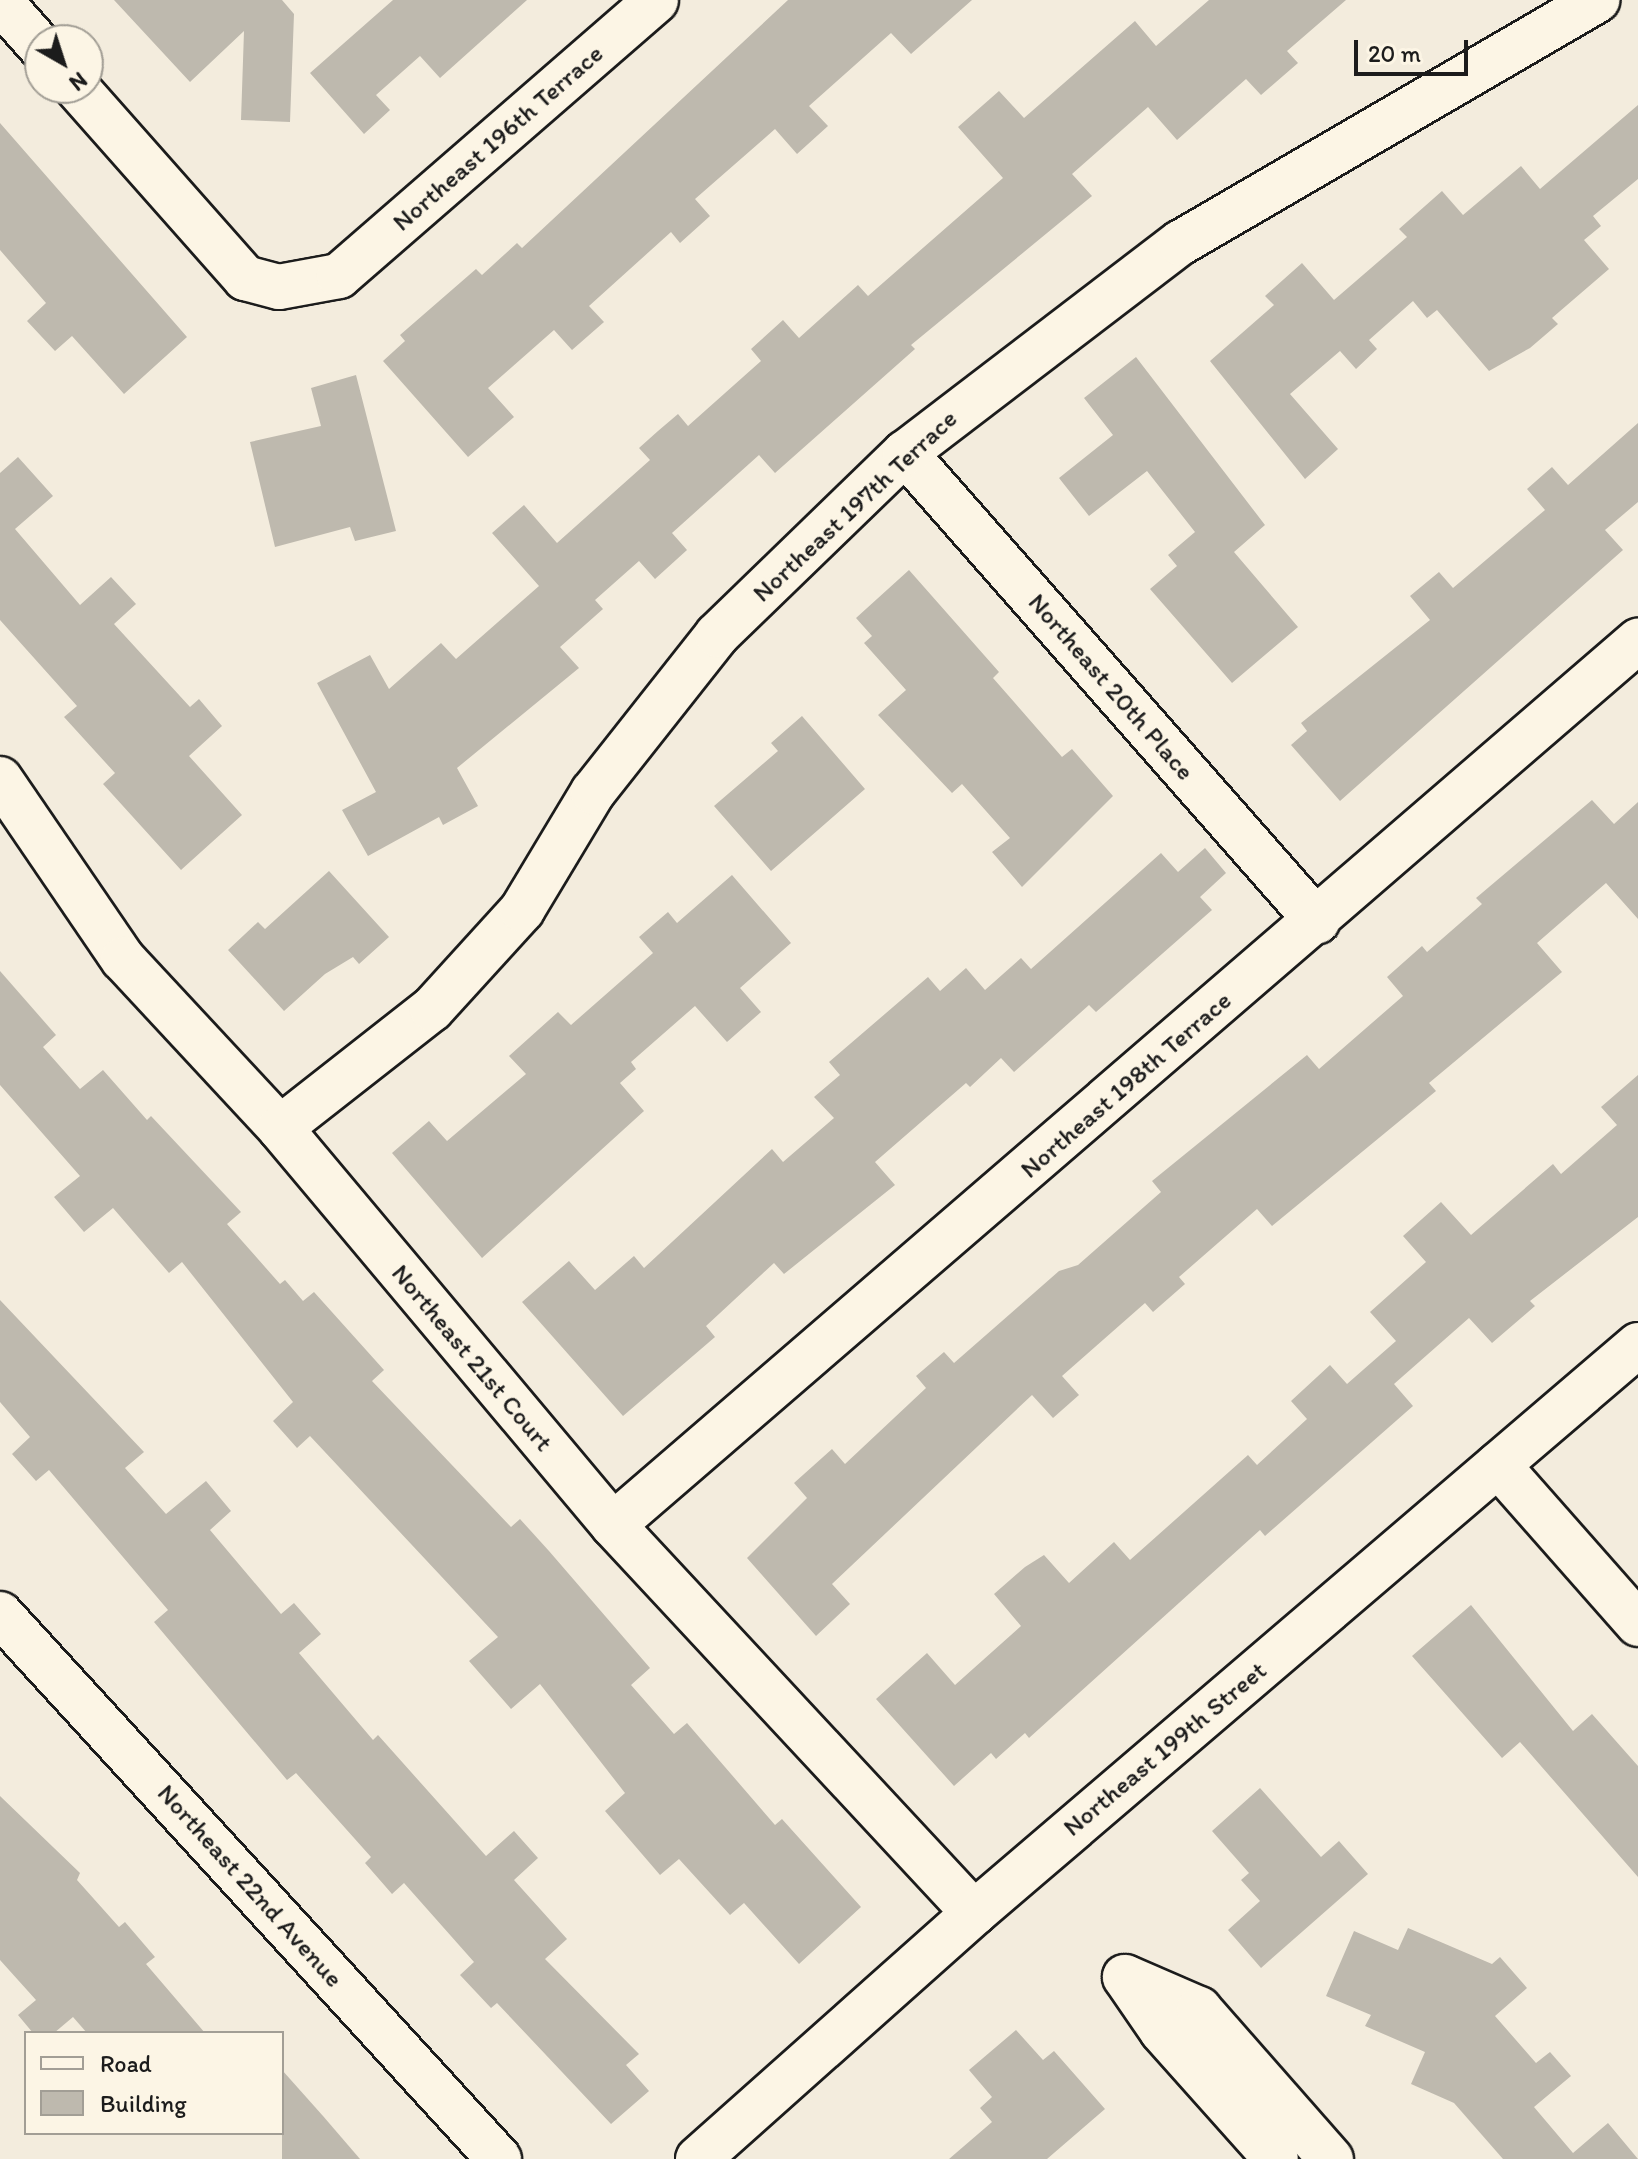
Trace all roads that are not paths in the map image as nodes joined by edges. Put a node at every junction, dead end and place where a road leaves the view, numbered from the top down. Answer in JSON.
{"nodes":[{"id":1,"x":656,"y":0,"type":"edge"},
{"id":2,"x":1597,"y":0,"type":"edge"},
{"id":3,"x":0,"y":1,"type":"edge"},
{"id":4,"x":24,"y":28,"type":"edge"},
{"id":5,"x":91,"y":104,"type":"edge"},
{"id":6,"x":905,"y":453,"type":"junction"},
{"id":7,"x":1638,"y":641,"type":"edge"},
{"id":8,"x":0,"y":779,"type":"edge"},
{"id":9,"x":1317,"y":921,"type":"junction"},
{"id":10,"x":280,"y":1128,"type":"junction"},
{"id":11,"x":1638,"y":1345,"type":"edge"},
{"id":12,"x":1498,"y":1465,"type":"junction"},
{"id":13,"x":613,"y":1525,"type":"junction"},
{"id":14,"x":0,"y":1614,"type":"edge"},
{"id":15,"x":1638,"y":1624,"type":"edge"},
{"id":16,"x":974,"y":1913,"type":"junction"},
{"id":17,"x":499,"y":2159,"type":"edge"},
{"id":18,"x":698,"y":2159,"type":"edge"},
{"id":19,"x":1276,"y":2159,"type":"edge"},
{"id":20,"x":1331,"y":2159,"type":"edge"}],
"edges":[{"from":1,"to":5,"type":"street","name":"Northeast 196th Terrace"},
{"from":2,"to":6,"type":"street","name":"Northeast 197th Terrace"},
{"from":3,"to":4,"type":"street"},
{"from":6,"to":9,"type":"street","name":"Northeast 20th Place"},
{"from":6,"to":10,"type":"street","name":"Northeast 197th Terrace"},
{"from":7,"to":9,"type":"street","name":"Northeast 198th Terrace"},
{"from":8,"to":10,"type":"street","name":"Northeast 21st Court"},
{"from":9,"to":13,"type":"street","name":"Northeast 198th Terrace"},
{"from":10,"to":13,"type":"street","name":"Northeast 21st Court"},
{"from":11,"to":12,"type":"street","name":"Northeast 199th Street"},
{"from":12,"to":15,"type":"street"},
{"from":12,"to":16,"type":"street","name":"Northeast 199th Street"},
{"from":13,"to":16,"type":"street","name":"Northeast 21st Court"},
{"from":14,"to":17,"type":"street","name":"Northeast 22nd Avenue"},
{"from":16,"to":18,"type":"street","name":"Northeast 199th Street"},
{"from":19,"to":20,"type":"street"}]}
